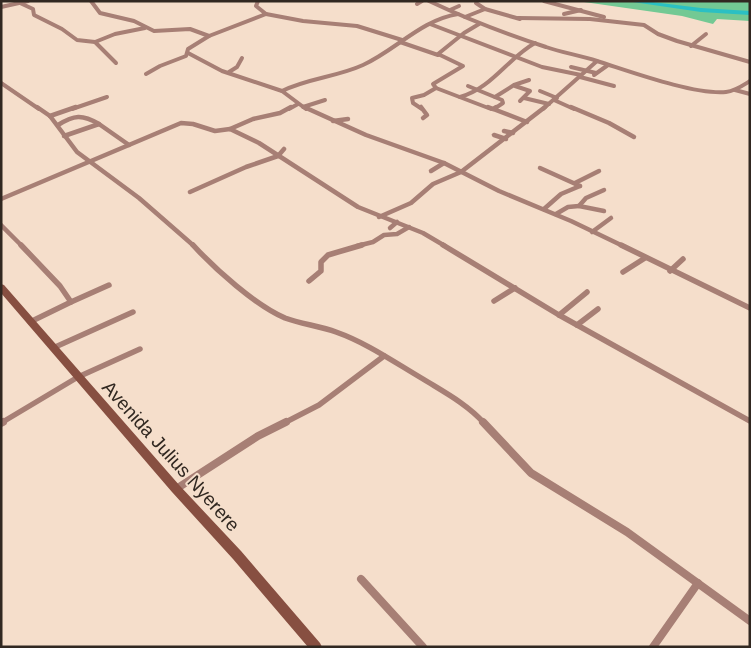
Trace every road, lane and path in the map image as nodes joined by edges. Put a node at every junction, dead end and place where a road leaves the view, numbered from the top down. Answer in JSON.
{"nodes":[{"id":1,"x":28,"y":1,"type":"edge"},
{"id":2,"x":91,"y":1,"type":"edge"},
{"id":3,"x":258,"y":1,"type":"edge"},
{"id":4,"x":422,"y":1,"type":"edge"},
{"id":5,"x":544,"y":1,"type":"edge"},
{"id":6,"x":431,"y":2,"type":"edge"},
{"id":7,"x":442,"y":2,"type":"edge"},
{"id":8,"x":20,"y":3,"type":"junction"},
{"id":9,"x":476,"y":3,"type":"dead end"},
{"id":10,"x":417,"y":4,"type":"dead end"},
{"id":11,"x":440,"y":6,"type":"junction"},
{"id":12,"x":460,"y":6,"type":"dead end"},
{"id":13,"x":1,"y":7,"type":"edge"},
{"id":14,"x":433,"y":8,"type":"dead end"},
{"id":15,"x":485,"y":9,"type":"junction"},
{"id":16,"x":581,"y":10,"type":"junction"},
{"id":17,"x":450,"y":12,"type":"junction"},
{"id":18,"x":266,"y":14,"type":"junction"},
{"id":19,"x":564,"y":14,"type":"dead end"},
{"id":20,"x":465,"y":17,"type":"junction"},
{"id":21,"x":518,"y":18,"type":"junction"},
{"id":22,"x":615,"y":21,"type":"junction"},
{"id":23,"x":526,"y":22,"type":"dead end"},
{"id":24,"x":430,"y":24,"type":"junction"},
{"id":25,"x":479,"y":24,"type":"junction"},
{"id":26,"x":147,"y":28,"type":"junction"},
{"id":27,"x":706,"y":34,"type":"dead end"},
{"id":28,"x":209,"y":36,"type":"junction"},
{"id":29,"x":460,"y":36,"type":"junction"},
{"id":30,"x":485,"y":40,"type":"dead end"},
{"id":31,"x":401,"y":41,"type":"junction"},
{"id":32,"x":95,"y":42,"type":"junction"},
{"id":33,"x":535,"y":43,"type":"junction"},
{"id":34,"x":480,"y":44,"type":"junction"},
{"id":35,"x":691,"y":46,"type":"junction"},
{"id":36,"x":189,"y":55,"type":"junction"},
{"id":37,"x":438,"y":55,"type":"junction"},
{"id":38,"x":242,"y":58,"type":"dead end"},
{"id":39,"x":516,"y":59,"type":"junction"},
{"id":40,"x":597,"y":61,"type":"junction"},
{"id":41,"x":750,"y":62,"type":"edge"},
{"id":42,"x":116,"y":63,"type":"dead end"},
{"id":43,"x":608,"y":65,"type":"junction"},
{"id":44,"x":571,"y":67,"type":"dead end"},
{"id":45,"x":586,"y":70,"type":"junction"},
{"id":46,"x":229,"y":72,"type":"junction"},
{"id":47,"x":596,"y":73,"type":"junction"},
{"id":48,"x":146,"y":74,"type":"dead end"},
{"id":49,"x":580,"y":76,"type":"junction"},
{"id":50,"x":589,"y":79,"type":"junction"},
{"id":51,"x":529,"y":80,"type":"dead end"},
{"id":52,"x":750,"y":81,"type":"edge"},
{"id":53,"x":567,"y":82,"type":"dead end"},
{"id":54,"x":1,"y":83,"type":"edge"},
{"id":55,"x":573,"y":84,"type":"junction"},
{"id":56,"x":468,"y":86,"type":"dead end"},
{"id":57,"x":514,"y":86,"type":"junction"},
{"id":58,"x":614,"y":86,"type":"dead end"},
{"id":59,"x":436,"y":88,"type":"junction"},
{"id":60,"x":476,"y":89,"type":"junction"},
{"id":61,"x":735,"y":90,"type":"junction"},
{"id":62,"x":282,"y":91,"type":"junction"},
{"id":63,"x":540,"y":92,"type":"dead end"},
{"id":64,"x":750,"y":94,"type":"edge"},
{"id":65,"x":107,"y":97,"type":"dead end"},
{"id":66,"x":495,"y":97,"type":"junction"},
{"id":67,"x":466,"y":98,"type":"junction"},
{"id":68,"x":524,"y":98,"type":"junction"},
{"id":69,"x":556,"y":99,"type":"junction"},
{"id":70,"x":325,"y":100,"type":"dead end"},
{"id":71,"x":520,"y":101,"type":"dead end"},
{"id":72,"x":549,"y":104,"type":"junction"},
{"id":73,"x":301,"y":106,"type":"junction"},
{"id":74,"x":493,"y":109,"type":"junction"},
{"id":75,"x":50,"y":116,"type":"junction"},
{"id":76,"x":423,"y":118,"type":"dead end"},
{"id":77,"x":348,"y":119,"type":"dead end"},
{"id":78,"x":333,"y":120,"type":"junction"},
{"id":79,"x":527,"y":122,"type":"junction"},
{"id":80,"x":99,"y":124,"type":"junction"},
{"id":81,"x":58,"y":125,"type":"junction"},
{"id":82,"x":230,"y":129,"type":"junction"},
{"id":83,"x":504,"y":131,"type":"dead end"},
{"id":84,"x":514,"y":133,"type":"junction"},
{"id":85,"x":494,"y":135,"type":"dead end"},
{"id":86,"x":64,"y":136,"type":"junction"},
{"id":87,"x":634,"y":137,"type":"dead end"},
{"id":88,"x":506,"y":139,"type":"junction"},
{"id":89,"x":129,"y":145,"type":"junction"},
{"id":90,"x":284,"y":149,"type":"dead end"},
{"id":91,"x":278,"y":156,"type":"junction"},
{"id":92,"x":88,"y":162,"type":"junction"},
{"id":93,"x":444,"y":163,"type":"junction"},
{"id":94,"x":540,"y":168,"type":"dead end"},
{"id":95,"x":431,"y":171,"type":"dead end"},
{"id":96,"x":599,"y":171,"type":"dead end"},
{"id":97,"x":462,"y":172,"type":"junction"},
{"id":98,"x":575,"y":183,"type":"junction"},
{"id":99,"x":604,"y":190,"type":"dead end"},
{"id":100,"x":190,"y":192,"type":"dead end"},
{"id":101,"x":1,"y":199,"type":"edge"},
{"id":102,"x":579,"y":206,"type":"junction"},
{"id":103,"x":544,"y":209,"type":"junction"},
{"id":104,"x":604,"y":210,"type":"dead end"},
{"id":105,"x":556,"y":214,"type":"junction"},
{"id":106,"x":379,"y":217,"type":"junction"},
{"id":107,"x":611,"y":218,"type":"dead end"},
{"id":108,"x":397,"y":222,"type":"junction"},
{"id":109,"x":1,"y":225,"type":"edge"},
{"id":110,"x":410,"y":227,"type":"junction"},
{"id":111,"x":390,"y":228,"type":"dead end"},
{"id":112,"x":592,"y":232,"type":"junction"},
{"id":113,"x":645,"y":258,"type":"junction"},
{"id":114,"x":683,"y":259,"type":"dead end"},
{"id":115,"x":670,"y":271,"type":"junction"},
{"id":116,"x":623,"y":272,"type":"dead end"},
{"id":117,"x":309,"y":281,"type":"dead end"},
{"id":118,"x":109,"y":285,"type":"dead end"},
{"id":119,"x":1,"y":287,"type":"edge"},
{"id":120,"x":515,"y":288,"type":"junction"},
{"id":121,"x":587,"y":292,"type":"dead end"},
{"id":122,"x":494,"y":301,"type":"dead end"},
{"id":123,"x":71,"y":302,"type":"junction"},
{"id":124,"x":750,"y":308,"type":"edge"},
{"id":125,"x":598,"y":309,"type":"dead end"},
{"id":126,"x":133,"y":312,"type":"dead end"},
{"id":127,"x":559,"y":315,"type":"junction"},
{"id":128,"x":30,"y":322,"type":"junction"},
{"id":129,"x":577,"y":325,"type":"junction"},
{"id":130,"x":53,"y":348,"type":"junction"},
{"id":131,"x":140,"y":348,"type":"dead end"},
{"id":132,"x":384,"y":356,"type":"junction"},
{"id":133,"x":78,"y":377,"type":"junction"},
{"id":134,"x":750,"y":421,"type":"edge"},
{"id":135,"x":1,"y":423,"type":"edge"},
{"id":136,"x":176,"y":489,"type":"junction"},
{"id":137,"x":361,"y":579,"type":"dead end"},
{"id":138,"x":698,"y":583,"type":"junction"},
{"id":139,"x":750,"y":621,"type":"edge"},
{"id":140,"x":316,"y":647,"type":"edge"},
{"id":141,"x":423,"y":647,"type":"edge"},
{"id":142,"x":653,"y":647,"type":"edge"}],
"edges":[{"from":1,"to":8,"type":"street"},
{"from":2,"to":26,"type":"street"},
{"from":3,"to":18,"type":"street"},
{"from":4,"to":10,"type":"street"},
{"from":5,"to":16,"type":"street"},
{"from":6,"to":7,"type":"street"},
{"from":6,"to":11,"type":"street"},
{"from":8,"to":13,"type":"street"},
{"from":8,"to":32,"type":"street"},
{"from":9,"to":15,"type":"street"},
{"from":11,"to":14,"type":"street"},
{"from":11,"to":17,"type":"street"},
{"from":12,"to":17,"type":"street"},
{"from":15,"to":20,"type":"street"},
{"from":15,"to":21,"type":"street"},
{"from":16,"to":19,"type":"street"},
{"from":16,"to":22,"type":"street"},
{"from":17,"to":20,"type":"street"},
{"from":17,"to":24,"type":"street"},
{"from":18,"to":28,"type":"street"},
{"from":18,"to":31,"type":"street"},
{"from":20,"to":25,"type":"street"},
{"from":21,"to":22,"type":"street"},
{"from":21,"to":23,"type":"street"},
{"from":22,"to":35,"type":"street"},
{"from":24,"to":29,"type":"street"},
{"from":24,"to":31,"type":"street"},
{"from":25,"to":29,"type":"street"},
{"from":25,"to":33,"type":"street"},
{"from":26,"to":28,"type":"street"},
{"from":26,"to":32,"type":"street"},
{"from":27,"to":35,"type":"street"},
{"from":28,"to":36,"type":"street"},
{"from":29,"to":34,"type":"street"},
{"from":29,"to":37,"type":"street"},
{"from":30,"to":34,"type":"street"},
{"from":31,"to":37,"type":"street"},
{"from":31,"to":62,"type":"street"},
{"from":32,"to":42,"type":"street"},
{"from":33,"to":39,"type":"street"},
{"from":33,"to":40,"type":"street"},
{"from":34,"to":39,"type":"street"},
{"from":35,"to":41,"type":"street"},
{"from":36,"to":46,"type":"street"},
{"from":36,"to":48,"type":"street"},
{"from":37,"to":59,"type":"street"},
{"from":38,"to":46,"type":"street"},
{"from":39,"to":49,"type":"street"},
{"from":39,"to":60,"type":"street"},
{"from":40,"to":43,"type":"street"},
{"from":40,"to":45,"type":"street"},
{"from":43,"to":47,"type":"street"},
{"from":43,"to":61,"type":"street"},
{"from":44,"to":45,"type":"street"},
{"from":45,"to":47,"type":"street"},
{"from":45,"to":49,"type":"street"},
{"from":46,"to":62,"type":"street"},
{"from":47,"to":50,"type":"street"},
{"from":49,"to":50,"type":"street"},
{"from":49,"to":55,"type":"street"},
{"from":50,"to":58,"type":"street"},
{"from":51,"to":57,"type":"street"},
{"from":52,"to":61,"type":"street"},
{"from":53,"to":55,"type":"street"},
{"from":54,"to":75,"type":"street"},
{"from":55,"to":69,"type":"street"},
{"from":56,"to":60,"type":"street"},
{"from":57,"to":66,"type":"street"},
{"from":57,"to":68,"type":"street"},
{"from":59,"to":67,"type":"street"},
{"from":59,"to":76,"type":"street"},
{"from":60,"to":66,"type":"street"},
{"from":60,"to":67,"type":"street"},
{"from":61,"to":64,"type":"street"},
{"from":62,"to":73,"type":"street"},
{"from":63,"to":69,"type":"street"},
{"from":65,"to":75,"type":"street"},
{"from":66,"to":74,"type":"street"},
{"from":67,"to":74,"type":"street"},
{"from":68,"to":71,"type":"street"},
{"from":68,"to":72,"type":"street"},
{"from":69,"to":72,"type":"street"},
{"from":69,"to":87,"type":"street"},
{"from":70,"to":73,"type":"street"},
{"from":72,"to":79,"type":"street"},
{"from":73,"to":78,"type":"street"},
{"from":73,"to":82,"type":"street"},
{"from":74,"to":79,"type":"street"},
{"from":75,"to":81,"type":"street"},
{"from":77,"to":78,"type":"street"},
{"from":78,"to":93,"type":"street"},
{"from":79,"to":84,"type":"street"},
{"from":80,"to":81,"type":"street"},
{"from":80,"to":86,"type":"street"},
{"from":80,"to":89,"type":"street"},
{"from":81,"to":86,"type":"street"},
{"from":82,"to":89,"type":"street"},
{"from":82,"to":91,"type":"street"},
{"from":83,"to":84,"type":"street"},
{"from":84,"to":88,"type":"street"},
{"from":85,"to":88,"type":"street"},
{"from":86,"to":92,"type":"street"},
{"from":88,"to":97,"type":"street"},
{"from":89,"to":92,"type":"street"},
{"from":90,"to":91,"type":"street"},
{"from":91,"to":100,"type":"street"},
{"from":91,"to":106,"type":"street"},
{"from":92,"to":101,"type":"street"},
{"from":92,"to":132,"type":"street"},
{"from":93,"to":95,"type":"street"},
{"from":93,"to":97,"type":"street"},
{"from":94,"to":98,"type":"street"},
{"from":96,"to":98,"type":"street"},
{"from":97,"to":103,"type":"street"},
{"from":97,"to":106,"type":"street"},
{"from":98,"to":103,"type":"street"},
{"from":99,"to":102,"type":"street"},
{"from":102,"to":104,"type":"street"},
{"from":102,"to":105,"type":"street"},
{"from":103,"to":105,"type":"street"},
{"from":105,"to":112,"type":"street"},
{"from":106,"to":108,"type":"street"},
{"from":107,"to":112,"type":"street"},
{"from":108,"to":110,"type":"street"},
{"from":108,"to":111,"type":"street"},
{"from":109,"to":123,"type":"street"},
{"from":110,"to":117,"type":"street"},
{"from":110,"to":120,"type":"street"},
{"from":112,"to":113,"type":"street"},
{"from":113,"to":115,"type":"street"},
{"from":113,"to":116,"type":"street"},
{"from":114,"to":115,"type":"street"},
{"from":115,"to":124,"type":"street"},
{"from":118,"to":123,"type":"street"},
{"from":119,"to":128,"type":"street","name":"Avenida Julius Nyerere"},
{"from":120,"to":122,"type":"street"},
{"from":120,"to":127,"type":"street"},
{"from":121,"to":127,"type":"street"},
{"from":123,"to":128,"type":"street"},
{"from":125,"to":129,"type":"street"},
{"from":126,"to":130,"type":"street"},
{"from":127,"to":129,"type":"street"},
{"from":128,"to":130,"type":"street","name":"Avenida Julius Nyerere"},
{"from":129,"to":134,"type":"street"},
{"from":130,"to":133,"type":"street","name":"Avenida Julius Nyerere"},
{"from":131,"to":133,"type":"street"},
{"from":132,"to":136,"type":"street"},
{"from":132,"to":138,"type":"street"},
{"from":133,"to":135,"type":"street"},
{"from":133,"to":136,"type":"street","name":"Avenida Julius Nyerere"},
{"from":136,"to":140,"type":"street","name":"Avenida Julius Nyerere"},
{"from":137,"to":141,"type":"street"},
{"from":138,"to":139,"type":"street"},
{"from":138,"to":142,"type":"street"}]}
